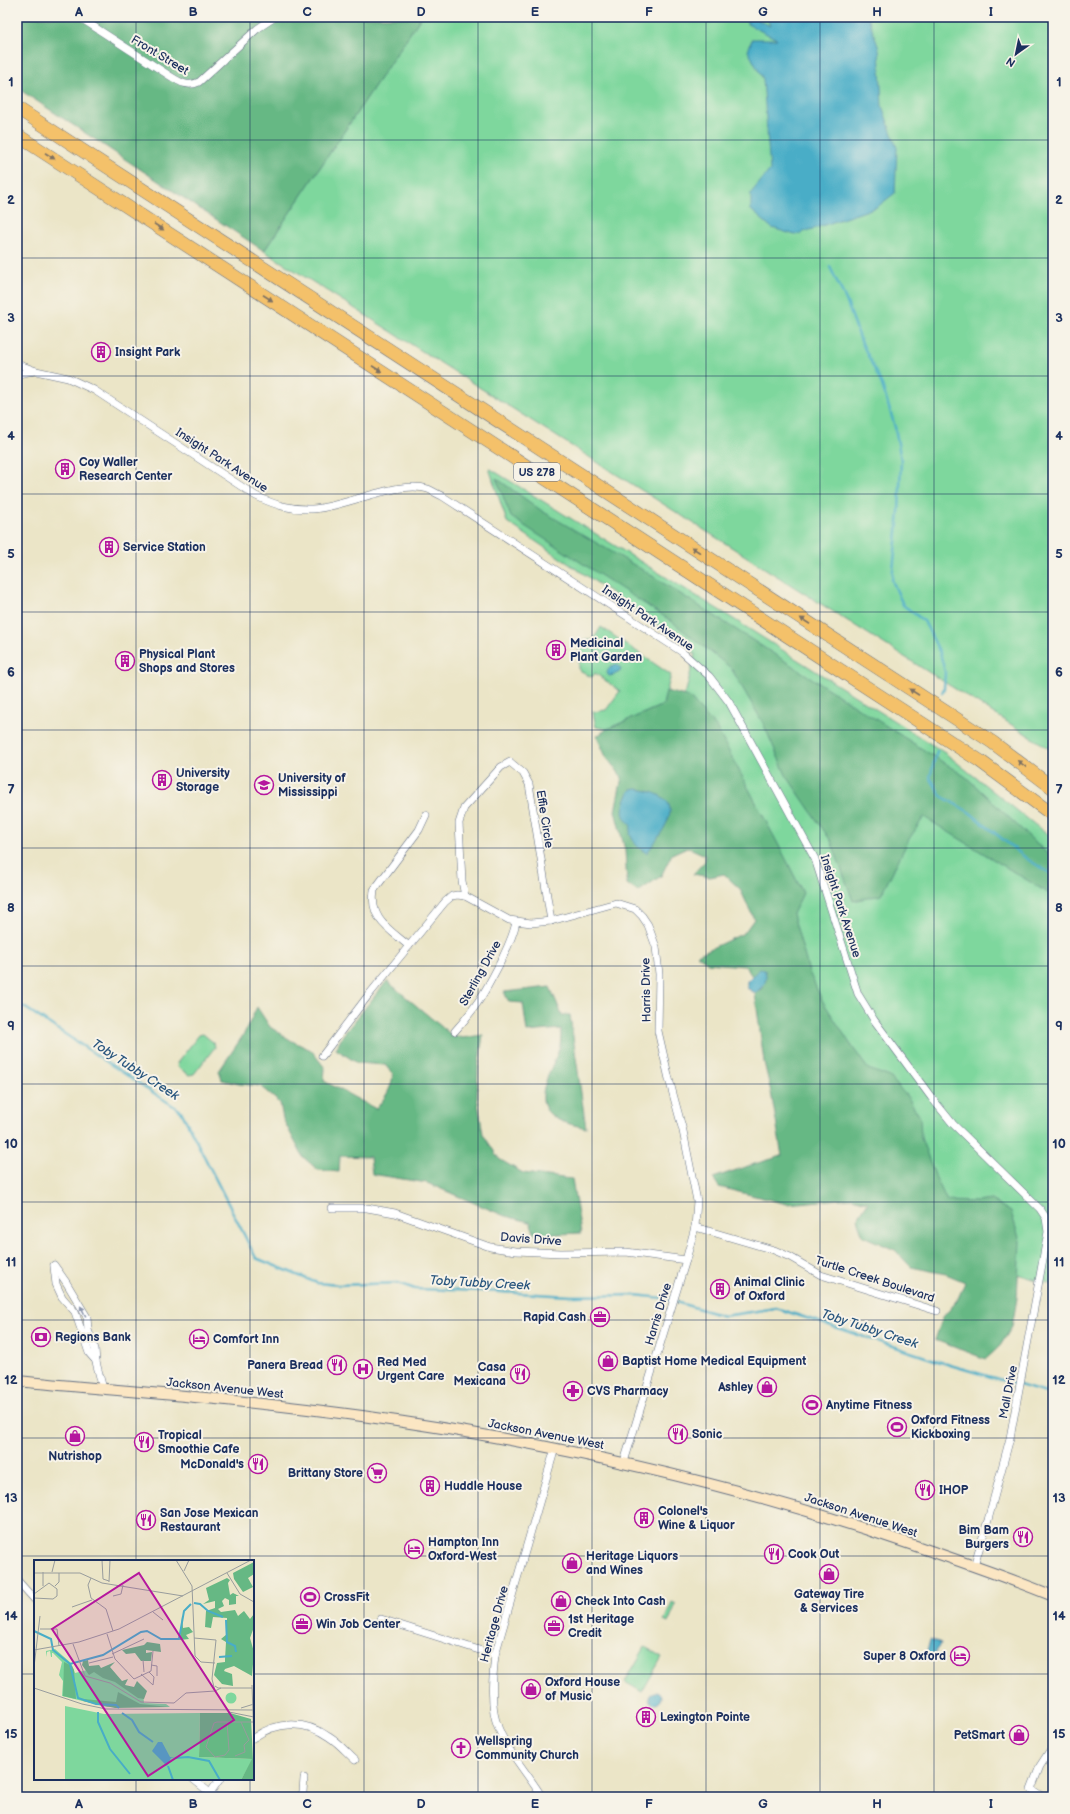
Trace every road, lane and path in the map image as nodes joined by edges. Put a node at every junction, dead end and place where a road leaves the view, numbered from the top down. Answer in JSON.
{"nodes":[{"id":1,"x":79,"y":17,"type":"edge"},
{"id":2,"x":276,"y":17,"type":"edge"},
{"id":3,"x":17,"y":108,"type":"edge"},
{"id":4,"x":17,"y":135,"type":"edge"},
{"id":5,"x":17,"y":364,"type":"edge"},
{"id":6,"x":36,"y":371,"type":"junction"},
{"id":7,"x":17,"y":374,"type":"edge"},
{"id":8,"x":1053,"y":788,"type":"edge"},
{"id":9,"x":426,"y":814,"type":"dead end"},
{"id":10,"x":1053,"y":815,"type":"edge"},
{"id":11,"x":465,"y":896,"type":"junction"},
{"id":12,"x":551,"y":921,"type":"junction"},
{"id":13,"x":516,"y":922,"type":"junction"},
{"id":14,"x":409,"y":946,"type":"junction"},
{"id":15,"x":455,"y":1031,"type":"dead end"},
{"id":16,"x":322,"y":1056,"type":"dead end"},
{"id":17,"x":332,"y":1208,"type":"dead end"},
{"id":18,"x":1046,"y":1218,"type":"joint"},
{"id":19,"x":695,"y":1227,"type":"junction"},
{"id":20,"x":686,"y":1260,"type":"junction"},
{"id":21,"x":937,"y":1311,"type":"dead end"},
{"id":22,"x":96,"y":1362,"type":"junction"},
{"id":23,"x":17,"y":1381,"type":"edge"},
{"id":24,"x":103,"y":1389,"type":"junction"},
{"id":25,"x":555,"y":1448,"type":"junction"},
{"id":26,"x":624,"y":1462,"type":"junction"},
{"id":27,"x":974,"y":1566,"type":"junction"},
{"id":28,"x":17,"y":1580,"type":"edge"},
{"id":29,"x":1053,"y":1596,"type":"edge"},
{"id":30,"x":34,"y":1599,"type":"edge"},
{"id":31,"x":381,"y":1619,"type":"dead end"},
{"id":32,"x":495,"y":1655,"type":"junction"},
{"id":33,"x":254,"y":1737,"type":"edge"},
{"id":34,"x":1053,"y":1746,"type":"edge"},
{"id":35,"x":355,"y":1760,"type":"dead end"},
{"id":36,"x":304,"y":1778,"type":"dead end"},
{"id":37,"x":194,"y":1780,"type":"edge"},
{"id":38,"x":220,"y":1780,"type":"edge"},
{"id":39,"x":212,"y":1795,"type":"edge"},
{"id":40,"x":300,"y":1797,"type":"edge"},
{"id":41,"x":542,"y":1797,"type":"edge"},
{"id":42,"x":1043,"y":1797,"type":"edge"}],
"edges":[{"from":1,"to":2,"type":"street","name":"Front Street"},
{"from":8,"to":3,"type":"highway","number":"US 278","one_way":true},
{"from":4,"to":10,"type":"highway","number":"US 278","one_way":true},
{"from":5,"to":6,"type":"street","name":"Insight Park Avenue"},
{"from":6,"to":7,"type":"street"},
{"from":6,"to":18,"type":"street","name":"Insight Park Avenue"},
{"from":9,"to":14,"type":"street"},
{"from":11,"to":12,"type":"street","name":"Effie Circle"},
{"from":11,"to":13,"type":"street","name":"Harris Drive"},
{"from":11,"to":14,"type":"street"},
{"from":12,"to":13,"type":"street","name":"Harris Drive"},
{"from":12,"to":19,"type":"street","name":"Harris Drive"},
{"from":13,"to":15,"type":"street","name":"Sterling Drive"},
{"from":14,"to":16,"type":"street"},
{"from":17,"to":20,"type":"street","name":"Davis Drive"},
{"from":18,"to":27,"type":"street","name":"Mall Drive"},
{"from":19,"to":20,"type":"street","name":"Harris Drive"},
{"from":19,"to":21,"type":"street","name":"Turtle Creek Boulevard"},
{"from":20,"to":26,"type":"street","name":"Harris Drive"},
{"from":22,"to":22,"type":"street","one_way":true},
{"from":22,"to":24,"type":"street"},
{"from":23,"to":24,"type":"main road","name":"Jackson Avenue West"},
{"from":24,"to":25,"type":"main road","name":"Jackson Avenue West"},
{"from":25,"to":26,"type":"main road","name":"Jackson Avenue West"},
{"from":25,"to":32,"type":"street","name":"Heritage Drive"},
{"from":26,"to":27,"type":"main road","name":"Jackson Avenue West"},
{"from":27,"to":29,"type":"main road","name":"Jackson Avenue West"},
{"from":28,"to":30,"type":"street"},
{"from":31,"to":32,"type":"street"},
{"from":32,"to":41,"type":"street","name":"Heritage Drive"},
{"from":33,"to":35,"type":"street"},
{"from":34,"to":42,"type":"street"},
{"from":36,"to":40,"type":"street"},
{"from":37,"to":39,"type":"street"},
{"from":38,"to":39,"type":"street"}]}
